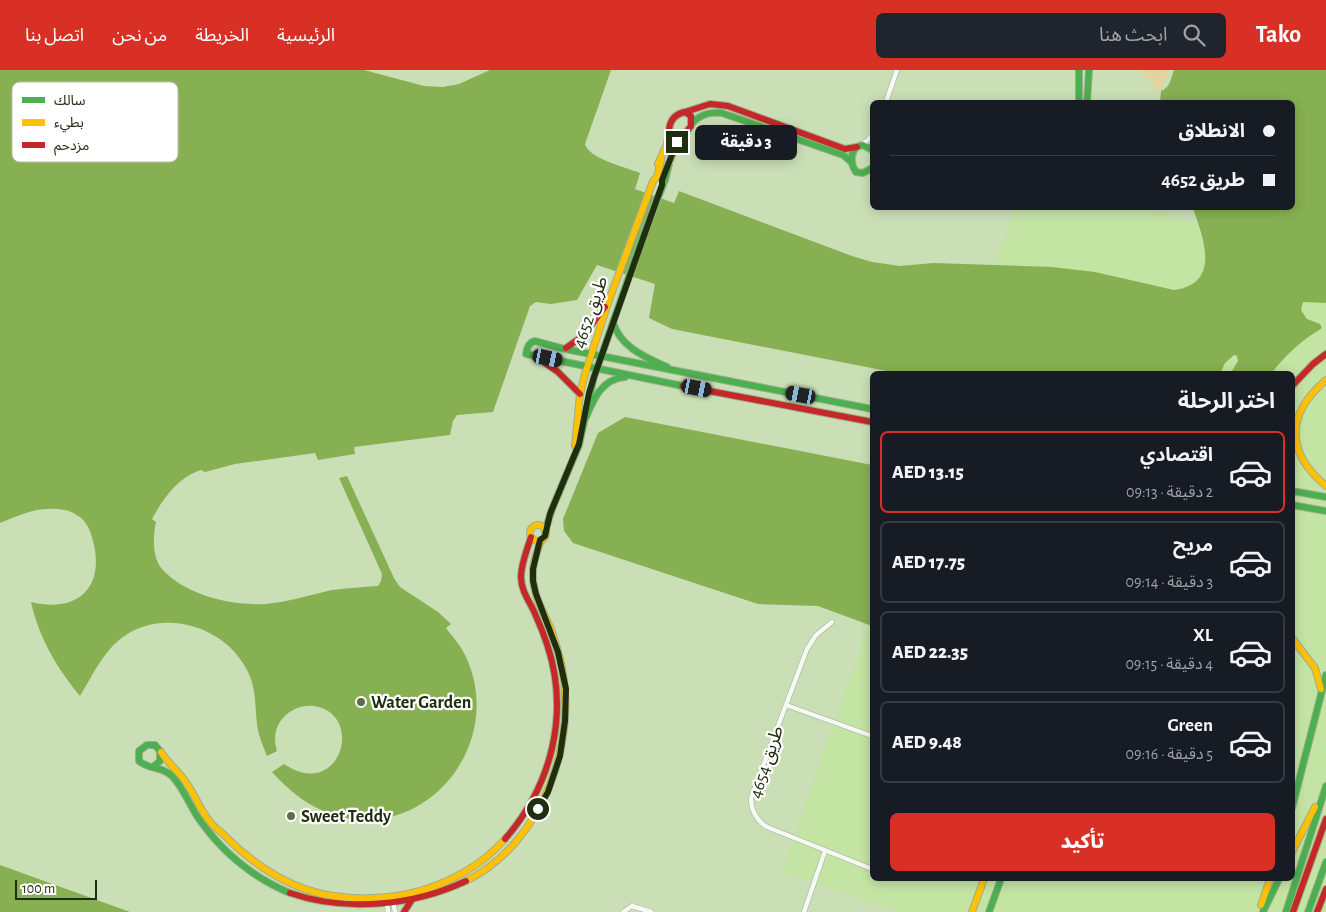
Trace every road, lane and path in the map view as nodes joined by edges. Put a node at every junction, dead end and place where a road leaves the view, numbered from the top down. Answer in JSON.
{"nodes":[{"id":1,"x":897,"y":70,"type":"edge"},
{"id":2,"x":1079,"y":70,"type":"edge"},
{"id":3,"x":1089,"y":70,"type":"edge"},
{"id":4,"x":887,"y":100,"type":"edge"},
{"id":5,"x":1079,"y":100,"type":"edge"},
{"id":6,"x":1087,"y":100,"type":"edge"},
{"id":7,"x":685,"y":112,"type":"junction"},
{"id":8,"x":692,"y":122,"type":"junction"},
{"id":9,"x":669,"y":130,"type":"junction"},
{"id":10,"x":680,"y":137,"type":"junction"},
{"id":11,"x":870,"y":138,"type":"edge"},
{"id":12,"x":859,"y":147,"type":"junction"},
{"id":13,"x":870,"y":149,"type":"edge"},
{"id":14,"x":850,"y":161,"type":"junction"},
{"id":15,"x":870,"y":171,"type":"edge"},
{"id":16,"x":608,"y":303,"type":"junction"},
{"id":17,"x":613,"y":321,"type":"junction"},
{"id":18,"x":565,"y":349,"type":"junction"},
{"id":19,"x":592,"y":354,"type":"junction"},
{"id":20,"x":1326,"y":354,"type":"edge"},
{"id":21,"x":533,"y":355,"type":"junction"},
{"id":22,"x":602,"y":356,"type":"junction"},
{"id":23,"x":588,"y":366,"type":"junction"},
{"id":24,"x":597,"y":368,"type":"junction"},
{"id":25,"x":675,"y":371,"type":"junction"},
{"id":26,"x":638,"y":377,"type":"junction"},
{"id":27,"x":1326,"y":380,"type":"edge"},
{"id":28,"x":1295,"y":383,"type":"edge"},
{"id":29,"x":580,"y":394,"type":"junction"},
{"id":30,"x":870,"y":410,"type":"edge"},
{"id":31,"x":870,"y":422,"type":"edge"},
{"id":32,"x":583,"y":425,"type":"junction"},
{"id":33,"x":574,"y":457,"type":"junction"},
{"id":34,"x":1326,"y":486,"type":"edge"},
{"id":35,"x":1295,"y":492,"type":"edge"},
{"id":36,"x":1326,"y":497,"type":"edge"},
{"id":37,"x":1295,"y":506,"type":"edge"},
{"id":38,"x":1326,"y":511,"type":"edge"},
{"id":39,"x":550,"y":514,"type":"junction"},
{"id":40,"x":540,"y":526,"type":"junction"},
{"id":41,"x":545,"y":531,"type":"junction"},
{"id":42,"x":531,"y":537,"type":"junction"},
{"id":43,"x":540,"y":540,"type":"junction"},
{"id":44,"x":832,"y":622,"type":"dead end"},
{"id":45,"x":1295,"y":641,"type":"edge"},
{"id":46,"x":1326,"y":675,"type":"edge"},
{"id":47,"x":1320,"y":701,"type":"junction"},
{"id":48,"x":786,"y":705,"type":"junction"},
{"id":49,"x":870,"y":735,"type":"edge"},
{"id":50,"x":160,"y":751,"type":"junction"},
{"id":51,"x":153,"y":767,"type":"junction"},
{"id":52,"x":1326,"y":785,"type":"edge"},
{"id":53,"x":1295,"y":797,"type":"edge"},
{"id":54,"x":1326,"y":819,"type":"edge"},
{"id":55,"x":1295,"y":846,"type":"edge"},
{"id":56,"x":825,"y":851,"type":"junction"},
{"id":57,"x":1326,"y":862,"type":"edge"},
{"id":58,"x":870,"y":868,"type":"edge"},
{"id":59,"x":983,"y":881,"type":"edge"},
{"id":60,"x":1000,"y":881,"type":"edge"},
{"id":61,"x":1269,"y":881,"type":"edge"},
{"id":62,"x":1278,"y":881,"type":"edge"},
{"id":63,"x":1326,"y":889,"type":"edge"},
{"id":64,"x":389,"y":896,"type":"junction"},
{"id":65,"x":411,"y":902,"type":"junction"},
{"id":66,"x":354,"y":907,"type":"junction"},
{"id":67,"x":391,"y":909,"type":"edge"},
{"id":68,"x":373,"y":911,"type":"edge"},
{"id":69,"x":404,"y":912,"type":"edge"},
{"id":70,"x":623,"y":912,"type":"edge"},
{"id":71,"x":651,"y":912,"type":"edge"},
{"id":72,"x":804,"y":912,"type":"edge"},
{"id":73,"x":972,"y":912,"type":"edge"},
{"id":74,"x":989,"y":912,"type":"edge"},
{"id":75,"x":1259,"y":912,"type":"edge"},
{"id":76,"x":1264,"y":912,"type":"edge"},
{"id":77,"x":1286,"y":912,"type":"edge"},
{"id":78,"x":1293,"y":912,"type":"edge"},
{"id":79,"x":1308,"y":912,"type":"edge"},
{"id":80,"x":1316,"y":912,"type":"edge"}],
"edges":[{"from":1,"to":4,"type":"street"},
{"from":2,"to":5,"type":"main road"},
{"from":3,"to":6,"type":"main road"},
{"from":7,"to":8,"type":"main road"},
{"from":7,"to":9,"type":"main road"},
{"from":7,"to":12,"type":"main road"},
{"from":8,"to":10,"type":"main road"},
{"from":8,"to":14,"type":"main road"},
{"from":9,"to":10,"type":"main road"},
{"from":9,"to":16,"type":"main road","name":"طريق 4652"},
{"from":10,"to":17,"type":"main road","name":"طريق 4652"},
{"from":11,"to":12,"type":"street"},
{"from":12,"to":13,"type":"main road"},
{"from":12,"to":14,"type":"main road"},
{"from":14,"to":15,"type":"main road"},
{"from":16,"to":18,"type":"main road"},
{"from":16,"to":19,"type":"main road","name":"طريق 4652"},
{"from":17,"to":22,"type":"main road","name":"طريق 4652"},
{"from":17,"to":25,"type":"main road"},
{"from":18,"to":19,"type":"main road"},
{"from":18,"to":21,"type":"main road"},
{"from":19,"to":22,"type":"main road"},
{"from":19,"to":23,"type":"main road","name":"طريق 4652"},
{"from":20,"to":28,"type":"main road"},
{"from":21,"to":23,"type":"main road"},
{"from":21,"to":29,"type":"main road"},
{"from":22,"to":24,"type":"main road","name":"طريق 4652"},
{"from":22,"to":25,"type":"main road"},
{"from":23,"to":24,"type":"main road"},
{"from":23,"to":29,"type":"main road","name":"طريق 4652"},
{"from":24,"to":26,"type":"main road"},
{"from":24,"to":32,"type":"main road","name":"طريق 4652"},
{"from":25,"to":30,"type":"main road"},
{"from":26,"to":31,"type":"main road"},
{"from":26,"to":32,"type":"main road"},
{"from":27,"to":34,"type":"main road"},
{"from":29,"to":33,"type":"main road","name":"طريق 4652"},
{"from":32,"to":33,"type":"main road","name":"طريق 4652"},
{"from":33,"to":39,"type":"main road","name":"طريق 4652"},
{"from":35,"to":36,"type":"main road"},
{"from":37,"to":38,"type":"main road"},
{"from":39,"to":40,"type":"main road"},
{"from":39,"to":41,"type":"main road"},
{"from":40,"to":41,"type":"main road"},
{"from":40,"to":42,"type":"main road"},
{"from":41,"to":43,"type":"main road"},
{"from":42,"to":43,"type":"main road"},
{"from":42,"to":64,"type":"main road"},
{"from":43,"to":65,"type":"main road"},
{"from":44,"to":48,"type":"street","name":"طريق 4654"},
{"from":45,"to":47,"type":"main road"},
{"from":46,"to":47,"type":"main road"},
{"from":47,"to":53,"type":"main road"},
{"from":48,"to":49,"type":"street"},
{"from":48,"to":56,"type":"street","name":"طريق 4654"},
{"from":50,"to":51,"type":"main road"},
{"from":50,"to":51,"type":"main road"},
{"from":50,"to":64,"type":"main road"},
{"from":51,"to":66,"type":"main road"},
{"from":52,"to":55,"type":"main road"},
{"from":52,"to":77,"type":"main road"},
{"from":54,"to":78,"type":"main road"},
{"from":56,"to":58,"type":"street","name":"طريق 4654"},
{"from":56,"to":72,"type":"street"},
{"from":57,"to":79,"type":"main road"},
{"from":59,"to":73,"type":"main road"},
{"from":60,"to":74,"type":"main road"},
{"from":61,"to":75,"type":"main road"},
{"from":62,"to":76,"type":"main road"},
{"from":63,"to":80,"type":"main road"},
{"from":64,"to":67,"type":"street"},
{"from":65,"to":67,"type":"main road"},
{"from":65,"to":69,"type":"main road"},
{"from":66,"to":67,"type":"main road"},
{"from":66,"to":68,"type":"main road"},
{"from":70,"to":71,"type":"street"}]}
